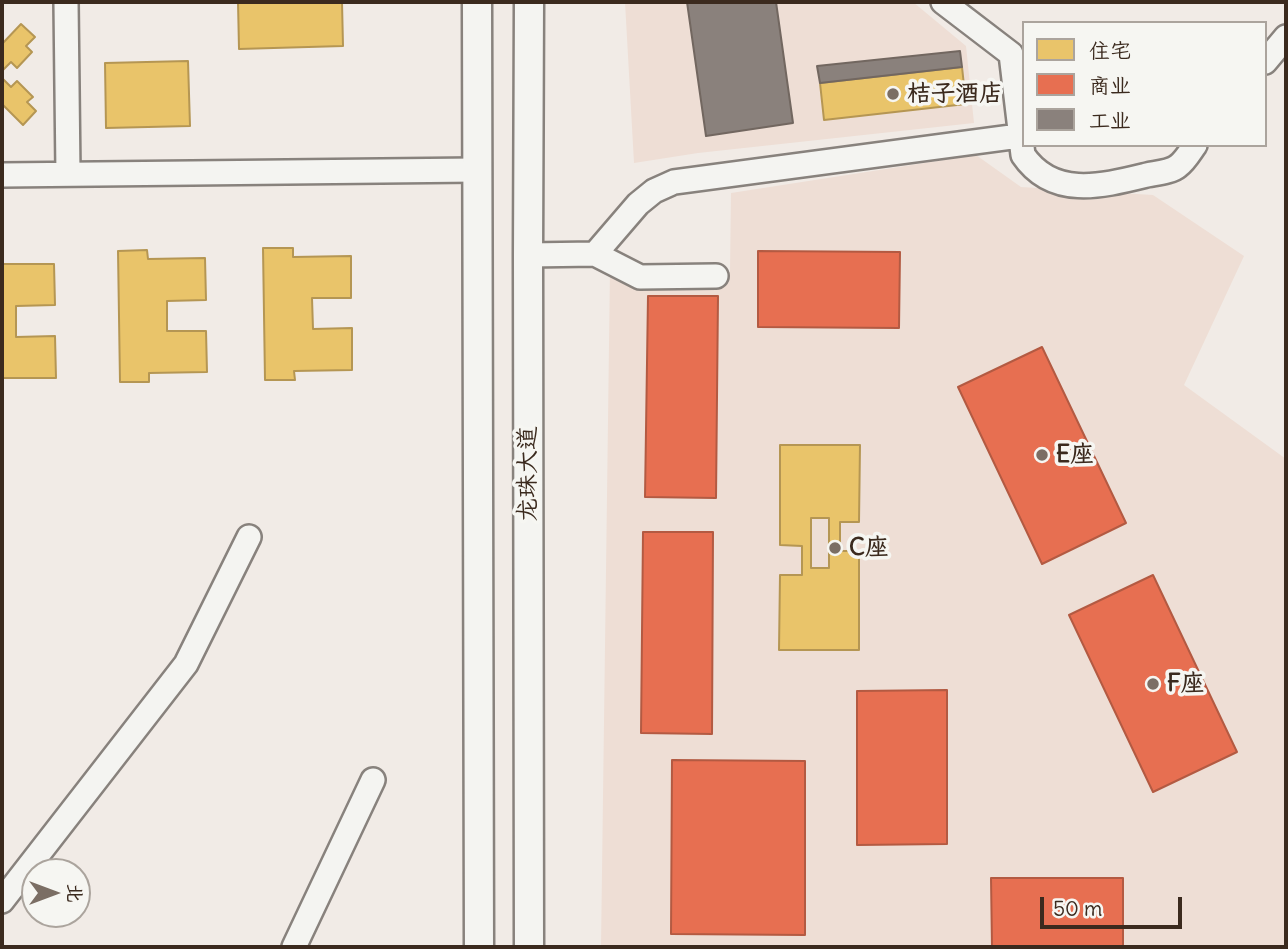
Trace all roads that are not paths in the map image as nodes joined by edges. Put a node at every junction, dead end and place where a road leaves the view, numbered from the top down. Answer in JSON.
{"nodes":[{"id":1,"x":66,"y":2,"type":"edge"},
{"id":2,"x":477,"y":2,"type":"edge"},
{"id":3,"x":529,"y":2,"type":"edge"},
{"id":4,"x":943,"y":2,"type":"edge"},
{"id":5,"x":1286,"y":37,"type":"edge"},
{"id":6,"x":1267,"y":60,"type":"edge"},
{"id":7,"x":1019,"y":136,"type":"junction"},
{"id":8,"x":1193,"y":147,"type":"edge"},
{"id":9,"x":476,"y":170,"type":"junction"},
{"id":10,"x":68,"y":174,"type":"junction"},
{"id":11,"x":2,"y":175,"type":"edge"},
{"id":12,"x":595,"y":254,"type":"junction"},
{"id":13,"x":528,"y":255,"type":"junction"},
{"id":14,"x":716,"y":276,"type":"dead end"},
{"id":15,"x":248,"y":537,"type":"dead end"},
{"id":16,"x":373,"y":780,"type":"dead end"},
{"id":17,"x":2,"y":901,"type":"edge"},
{"id":18,"x":294,"y":947,"type":"edge"},
{"id":19,"x":479,"y":947,"type":"edge"},
{"id":20,"x":530,"y":947,"type":"edge"}],
"edges":[{"from":1,"to":10,"type":"street"},
{"from":2,"to":9,"type":"main road","name":"龙珠大道"},
{"from":3,"to":13,"type":"main road","name":"龙珠大道"},
{"from":4,"to":7,"type":"street"},
{"from":5,"to":6,"type":"street"},
{"from":7,"to":8,"type":"street"},
{"from":7,"to":12,"type":"street"},
{"from":9,"to":10,"type":"street"},
{"from":9,"to":19,"type":"main road","name":"龙珠大道"},
{"from":10,"to":11,"type":"street"},
{"from":12,"to":13,"type":"street"},
{"from":12,"to":14,"type":"street"},
{"from":13,"to":20,"type":"main road","name":"龙珠大道"},
{"from":15,"to":17,"type":"street"},
{"from":16,"to":18,"type":"street"}]}
